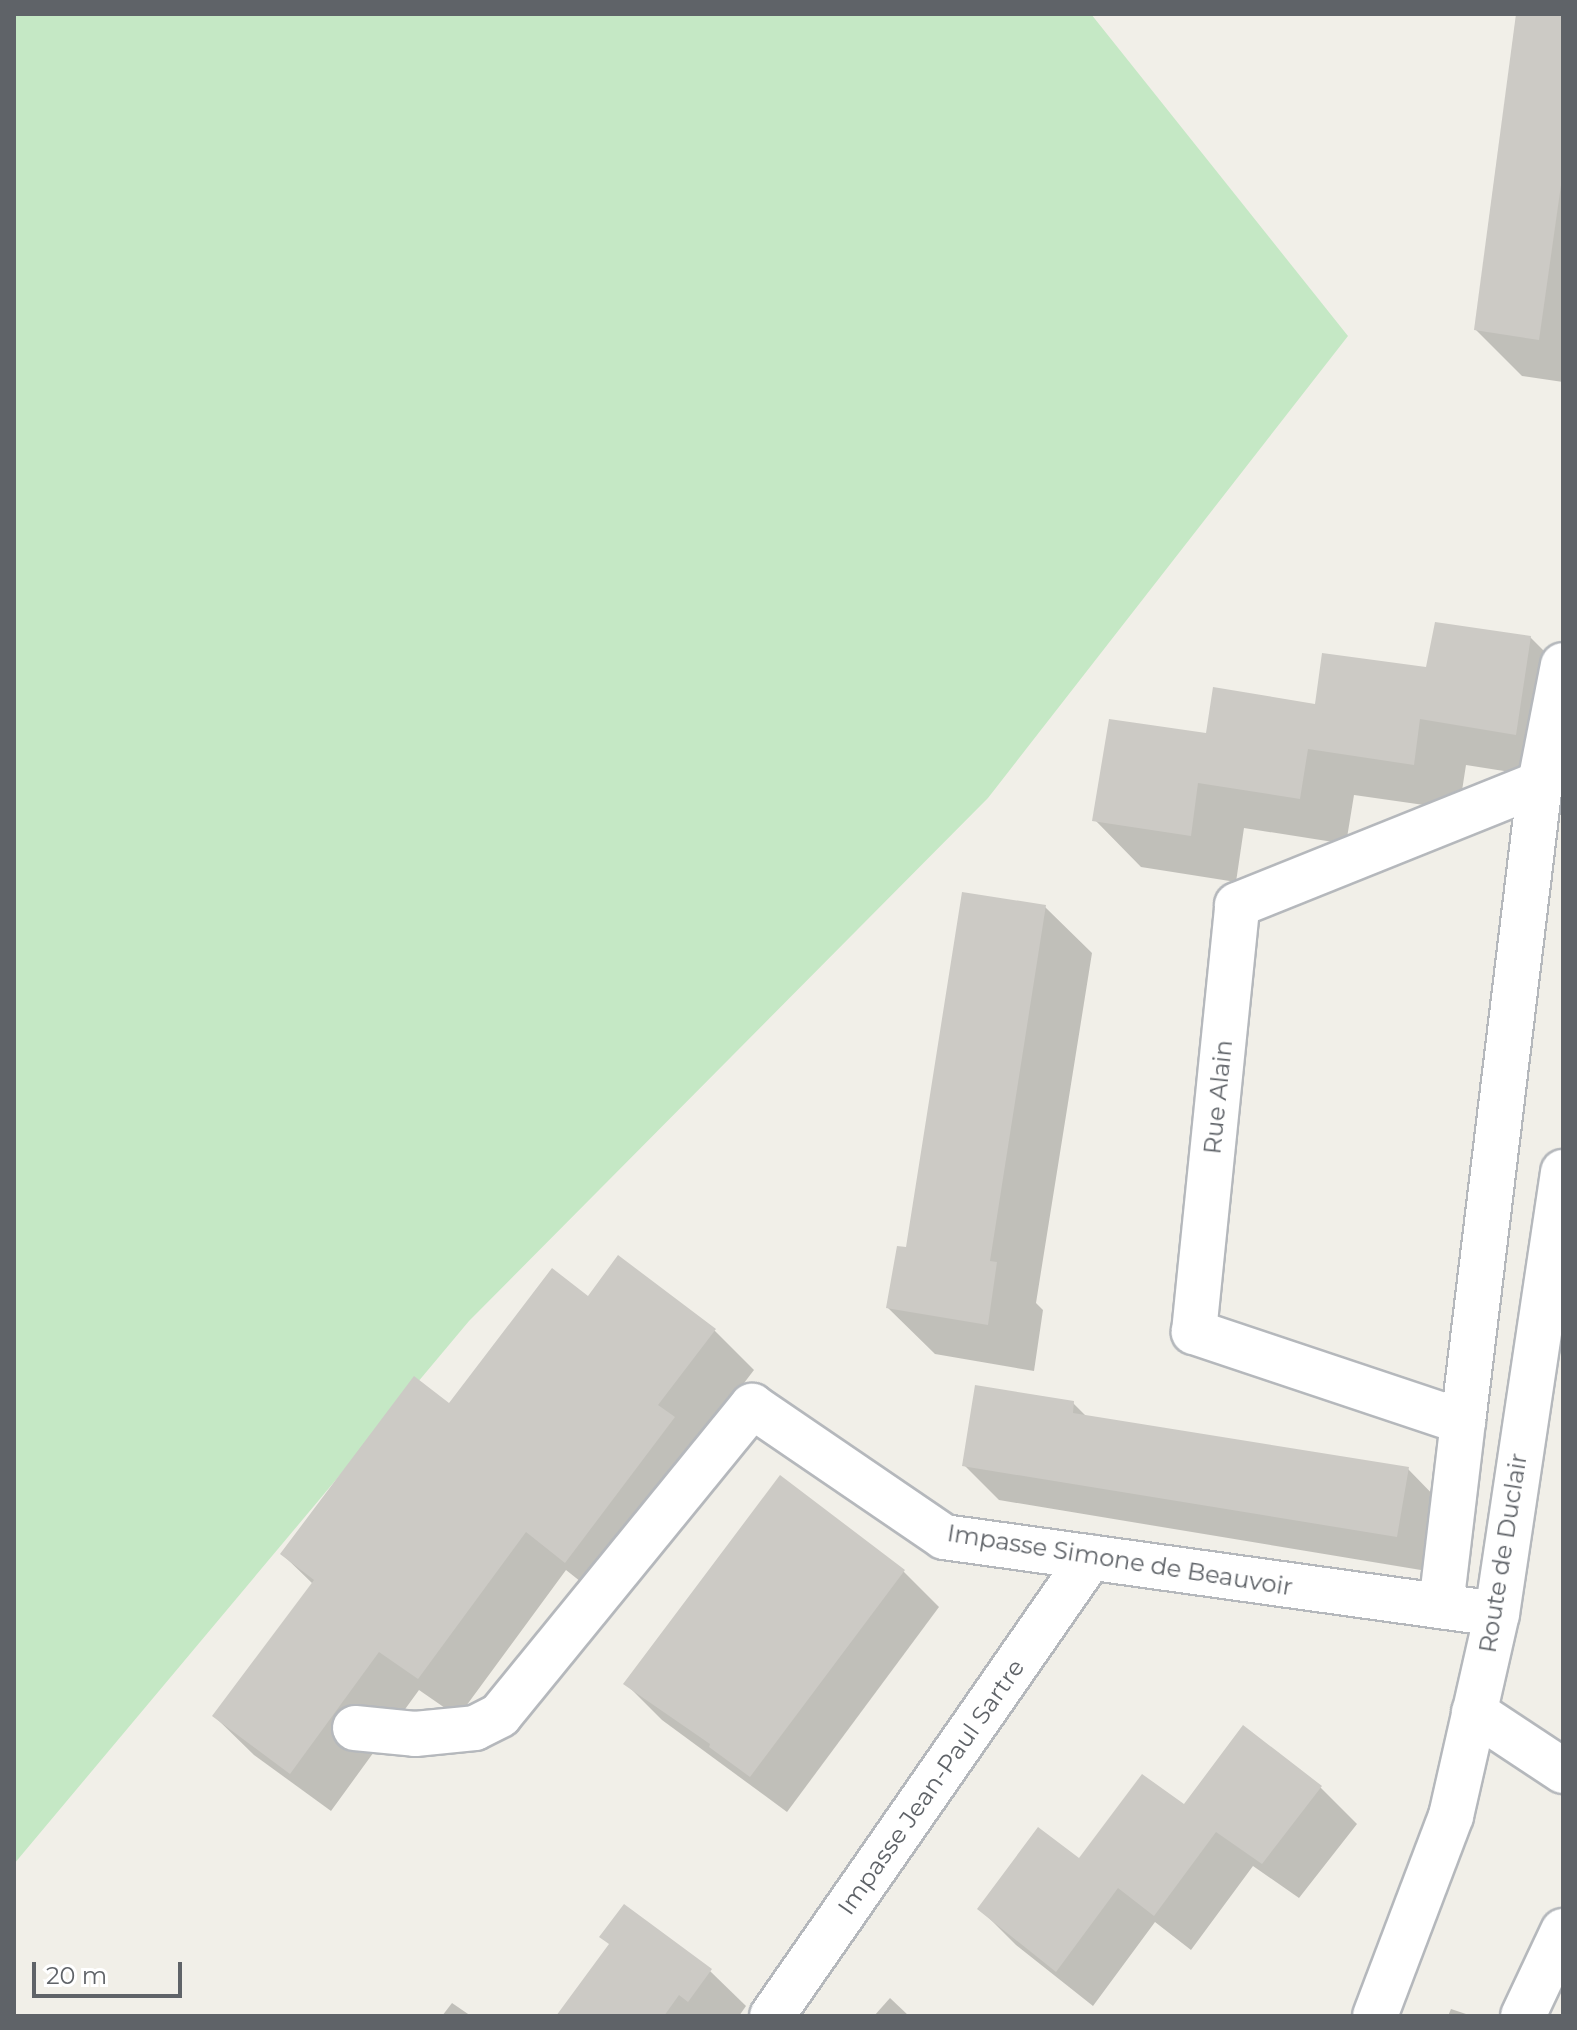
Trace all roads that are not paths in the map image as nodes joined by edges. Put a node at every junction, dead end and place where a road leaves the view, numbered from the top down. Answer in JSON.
{"nodes":[{"id":1,"x":1563,"y":665,"type":"edge"},
{"id":2,"x":1540,"y":783,"type":"junction"},
{"id":3,"x":1563,"y":1172,"type":"edge"},
{"id":4,"x":1463,"y":1422,"type":"junction"},
{"id":5,"x":1090,"y":1558,"type":"junction"},
{"id":6,"x":1441,"y":1606,"type":"junction"},
{"id":7,"x":1497,"y":1614,"type":"junction"},
{"id":8,"x":1474,"y":1712,"type":"junction"},
{"id":9,"x":355,"y":1728,"type":"dead end"},
{"id":10,"x":1563,"y":1771,"type":"edge"},
{"id":11,"x":1563,"y":1931,"type":"edge"},
{"id":12,"x":772,"y":2016,"type":"edge"},
{"id":13,"x":1375,"y":2016,"type":"edge"},
{"id":14,"x":1523,"y":2016,"type":"edge"}],
"edges":[{"from":1,"to":2,"type":"street"},
{"from":2,"to":4,"type":"street"},
{"from":2,"to":4,"type":"street","name":"Rue Alain"},
{"from":3,"to":7,"type":"street","name":"Route de Duclair"},
{"from":4,"to":6,"type":"street"},
{"from":5,"to":6,"type":"street","name":"Impasse Simone de Beauvoir"},
{"from":5,"to":9,"type":"street","name":"Impasse Simone de Beauvoir"},
{"from":5,"to":12,"type":"street","name":"Impasse Jean-Paul Sartre"},
{"from":6,"to":7,"type":"street","name":"Impasse Simone de Beauvoir"},
{"from":7,"to":8,"type":"street","name":"Route de Duclair"},
{"from":8,"to":10,"type":"street"},
{"from":8,"to":13,"type":"street","name":"Route de Duclair"},
{"from":11,"to":14,"type":"street"}]}
